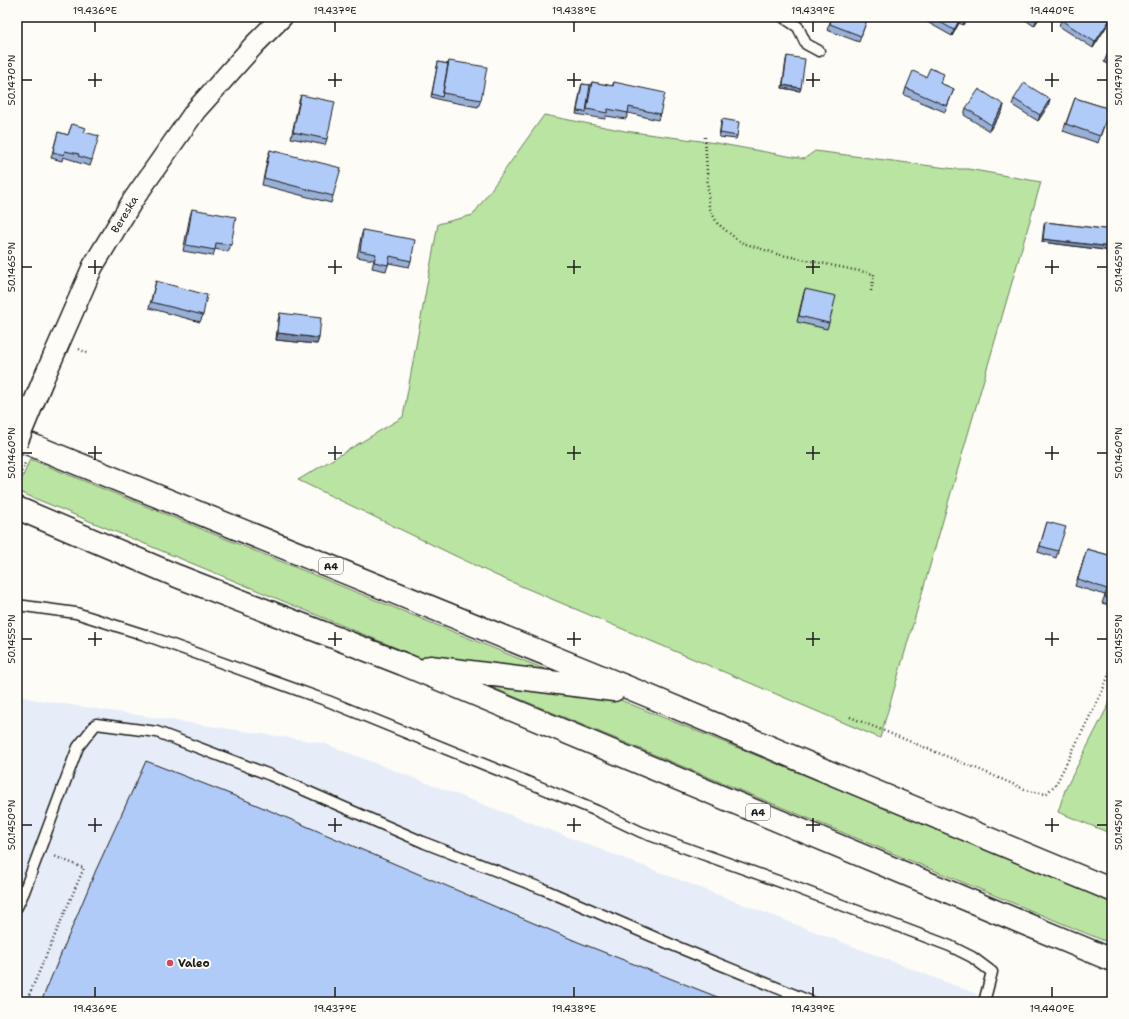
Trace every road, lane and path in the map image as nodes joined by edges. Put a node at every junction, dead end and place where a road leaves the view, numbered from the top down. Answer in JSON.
{"nodes":[{"id":1,"x":282,"y":17,"type":"edge"},
{"id":2,"x":783,"y":17,"type":"edge"},
{"id":3,"x":819,"y":51,"type":"dead end"},
{"id":4,"x":705,"y":137,"type":"dead end"},
{"id":5,"x":871,"y":291,"type":"dead end"},
{"id":6,"x":75,"y":347,"type":"dead end"},
{"id":7,"x":89,"y":354,"type":"dead end"},
{"id":8,"x":17,"y":439,"type":"edge"},
{"id":9,"x":17,"y":443,"type":"edge"},
{"id":10,"x":17,"y":508,"type":"edge"},
{"id":11,"x":17,"y":605,"type":"edge"},
{"id":12,"x":403,"y":664,"type":"junction"},
{"id":13,"x":1112,"y":666,"type":"edge"},
{"id":14,"x":644,"y":694,"type":"junction"},
{"id":15,"x":850,"y":717,"type":"dead end"},
{"id":16,"x":17,"y":841,"type":"edge"},
{"id":17,"x":40,"y":850,"type":"junction"},
{"id":18,"x":20,"y":890,"type":"edge"},
{"id":19,"x":1112,"y":890,"type":"edge"},
{"id":20,"x":17,"y":907,"type":"edge"},
{"id":21,"x":1112,"y":960,"type":"edge"},
{"id":22,"x":26,"y":1002,"type":"edge"},
{"id":23,"x":812,"y":1002,"type":"edge"},
{"id":24,"x":984,"y":1002,"type":"edge"}],
"edges":[{"from":1,"to":9,"type":"street","name":"Bereska","bridge":true},
{"from":2,"to":3,"type":"lane"},
{"from":4,"to":5,"type":"path"},
{"from":6,"to":7,"type":"path"},
{"from":8,"to":14,"type":"highway","number":"A4"},
{"from":10,"to":12,"type":"highway","number":"A4"},
{"from":11,"to":24,"type":"lane"},
{"from":12,"to":14,"type":"highway","number":"A4"},
{"from":12,"to":21,"type":"highway","number":"A4"},
{"from":13,"to":15,"type":"path"},
{"from":14,"to":19,"type":"highway","number":"A4"},
{"from":16,"to":17,"type":"path"},
{"from":17,"to":18,"type":"lane"},
{"from":17,"to":22,"type":"path"},
{"from":17,"to":23,"type":"lane"},
{"from":18,"to":20,"type":"lane"}]}
